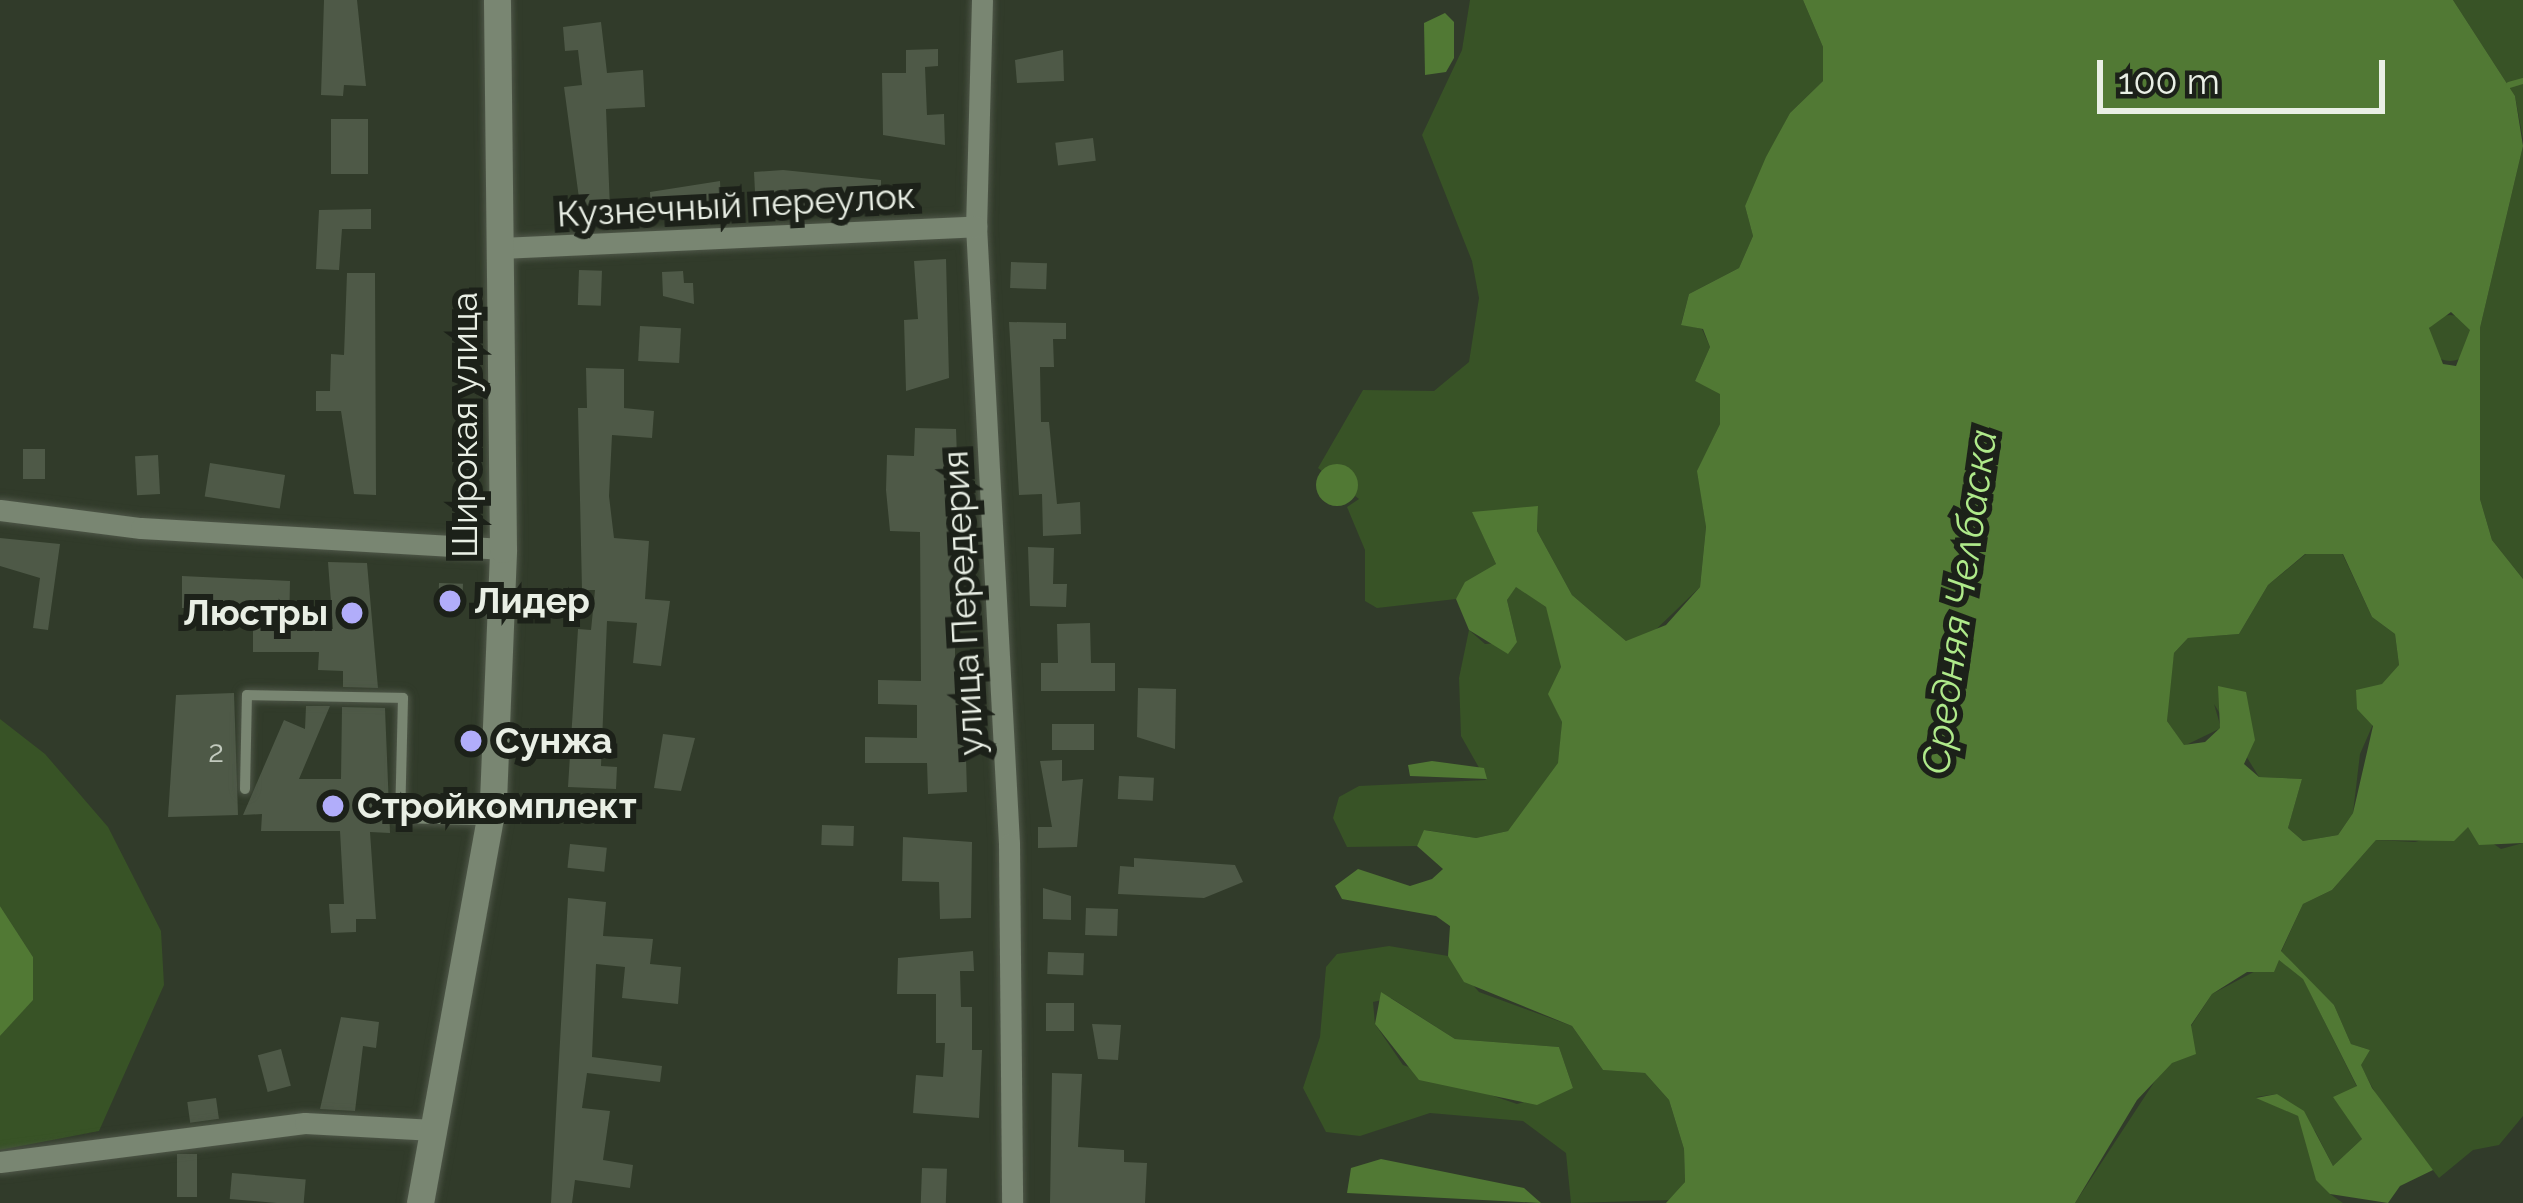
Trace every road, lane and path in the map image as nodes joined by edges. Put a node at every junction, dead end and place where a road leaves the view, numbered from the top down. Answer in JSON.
{"nodes":[{"id":1,"x":497,"y":0,"type":"edge"},
{"id":2,"x":982,"y":0,"type":"edge"},
{"id":3,"x":976,"y":226,"type":"junction"},
{"id":4,"x":500,"y":248,"type":"junction"},
{"id":5,"x":0,"y":510,"type":"edge"},
{"id":6,"x":503,"y":549,"type":"junction"},
{"id":7,"x":245,"y":789,"type":"dead end"},
{"id":8,"x":490,"y":820,"type":"junction"},
{"id":9,"x":434,"y":1130,"type":"junction"},
{"id":10,"x":0,"y":1162,"type":"edge"},
{"id":11,"x":420,"y":1203,"type":"edge"},
{"id":12,"x":1012,"y":1203,"type":"edge"}],
"edges":[{"from":1,"to":4,"type":"street","name":"Широкая улица"},
{"from":2,"to":3,"type":"street","name":"улица Передерия"},
{"from":3,"to":4,"type":"street","name":"Кузнечный переулок"},
{"from":3,"to":12,"type":"street","name":"улица Передерия"},
{"from":4,"to":6,"type":"street","name":"Широкая улица"},
{"from":5,"to":6,"type":"street"},
{"from":6,"to":8,"type":"street","name":"Широкая улица"},
{"from":7,"to":8,"type":"lane"},
{"from":8,"to":9,"type":"street","name":"Широкая улица"},
{"from":9,"to":10,"type":"street"},
{"from":9,"to":11,"type":"street","name":"Широкая улица"}]}
